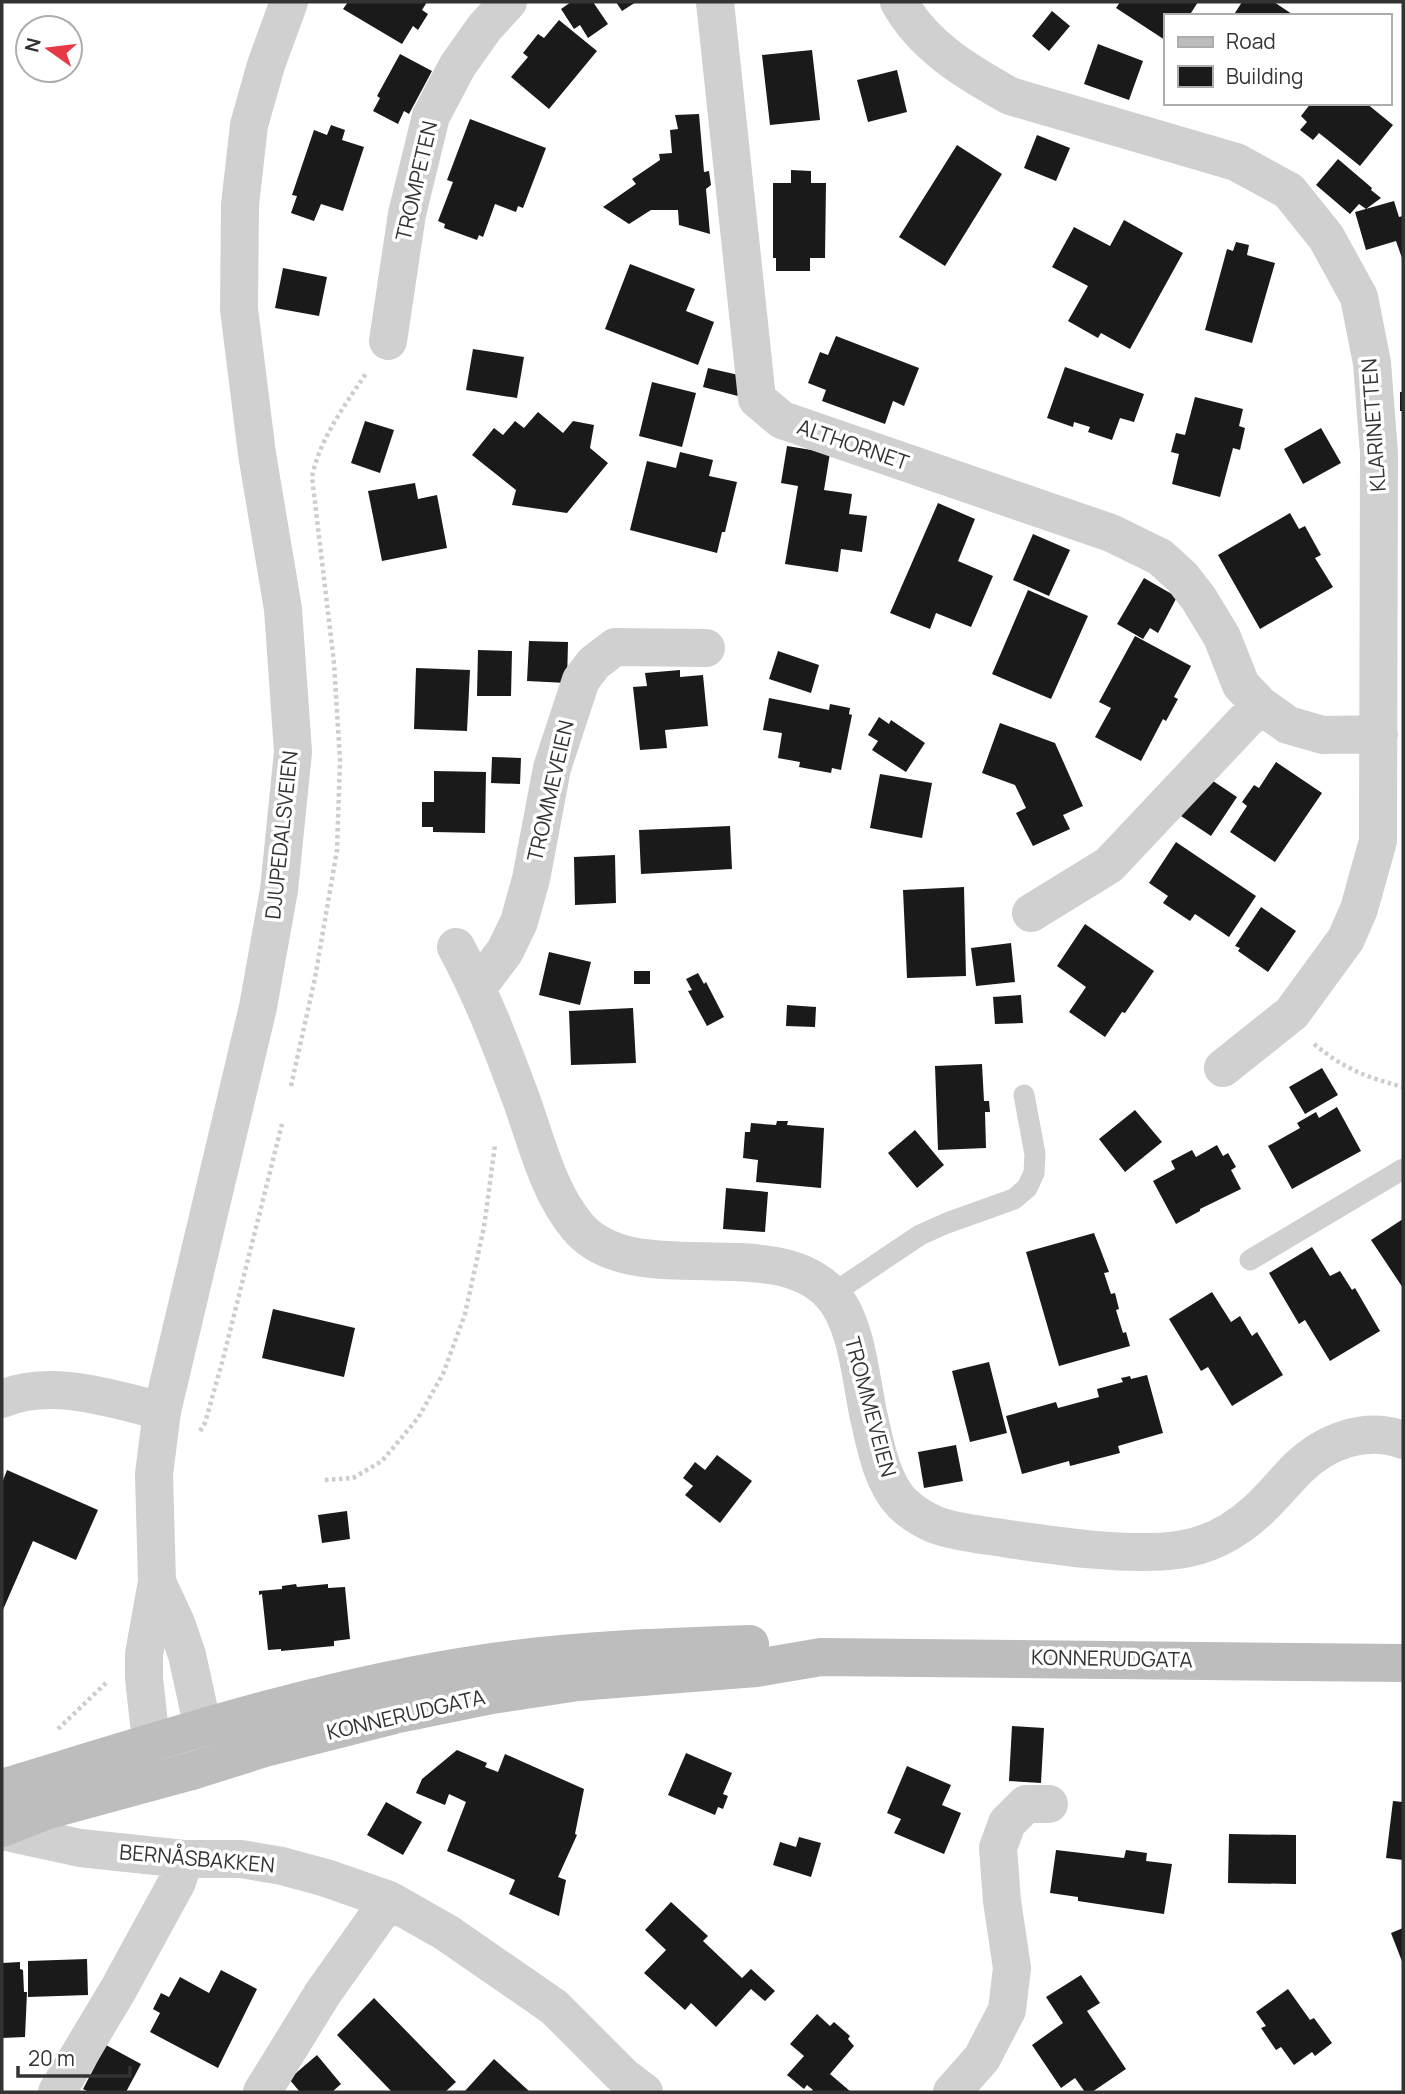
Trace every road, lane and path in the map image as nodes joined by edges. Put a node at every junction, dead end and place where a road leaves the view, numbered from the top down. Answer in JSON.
{"nodes":[{"id":1,"x":289,"y":2,"type":"edge"},
{"id":2,"x":508,"y":2,"type":"edge"},
{"id":3,"x":715,"y":2,"type":"edge"},
{"id":4,"x":899,"y":2,"type":"edge"},
{"id":5,"x":388,"y":341,"type":"dead end"},
{"id":6,"x":706,"y":648,"type":"dead end"},
{"id":7,"x":1259,"y":705,"type":"junction"},
{"id":8,"x":1379,"y":734,"type":"junction"},
{"id":9,"x":1031,"y":913,"type":"dead end"},
{"id":10,"x":456,"y":947,"type":"dead end"},
{"id":11,"x":478,"y":987,"type":"junction"},
{"id":12,"x":1292,"y":1013,"type":"junction"},
{"id":13,"x":1223,"y":1068,"type":"dead end"},
{"id":14,"x":1403,"y":1087,"type":"edge"},
{"id":15,"x":1024,"y":1095,"type":"dead end"},
{"id":16,"x":521,"y":1099,"type":"junction"},
{"id":17,"x":282,"y":1124,"type":"dead end"},
{"id":18,"x":1403,"y":1169,"type":"edge"},
{"id":19,"x":1250,"y":1260,"type":"dead end"},
{"id":20,"x":832,"y":1294,"type":"junction"},
{"id":21,"x":2,"y":1399,"type":"edge"},
{"id":22,"x":162,"y":1411,"type":"junction"},
{"id":23,"x":205,"y":1423,"type":"dead end"},
{"id":24,"x":1403,"y":1440,"type":"edge"},
{"id":25,"x":326,"y":1480,"type":"dead end"},
{"id":26,"x":157,"y":1581,"type":"junction"},
{"id":27,"x":144,"y":1654,"type":"junction"},
{"id":28,"x":821,"y":1657,"type":"junction"},
{"id":29,"x":1403,"y":1663,"type":"edge"},
{"id":30,"x":203,"y":1728,"type":"junction"},
{"id":31,"x":55,"y":1732,"type":"dead end"},
{"id":32,"x":156,"y":1742,"type":"junction"},
{"id":33,"x":192,"y":1771,"type":"junction"},
{"id":34,"x":2,"y":1788,"type":"edge"},
{"id":35,"x":1049,"y":1804,"type":"dead end"},
{"id":36,"x":2,"y":1829,"type":"edge"},
{"id":37,"x":184,"y":1859,"type":"junction"},
{"id":38,"x":389,"y":1900,"type":"junction"},
{"id":39,"x":626,"y":2087,"type":"edge"},
{"id":40,"x":57,"y":2092,"type":"edge"},
{"id":41,"x":262,"y":2092,"type":"edge"},
{"id":42,"x":953,"y":2092,"type":"edge"}],
"edges":[{"from":1,"to":22,"type":"street","name":"DJUPEDALSVEIEN"},
{"from":2,"to":5,"type":"street","name":"TROMPETEN"},
{"from":3,"to":7,"type":"street","name":"ALTHORNET"},
{"from":4,"to":8,"type":"street","name":"KLARINETTEN"},
{"from":6,"to":11,"type":"street","name":"TROMMEVEIEN"},
{"from":7,"to":8,"type":"street","name":"ALTHORNET"},
{"from":7,"to":9,"type":"street"},
{"from":8,"to":12,"type":"street","name":"KLARINETTEN"},
{"from":10,"to":11,"type":"street","name":"TROMMEVEIEN"},
{"from":11,"to":16,"type":"street","name":"TROMMEVEIEN"},
{"from":12,"to":13,"type":"street","name":"KLARINETTEN"},
{"from":12,"to":14,"type":"path"},
{"from":15,"to":20,"type":"lane"},
{"from":16,"to":20,"type":"street","name":"TROMMEVEIEN"},
{"from":16,"to":25,"type":"path"},
{"from":17,"to":23,"type":"path"},
{"from":18,"to":19,"type":"lane"},
{"from":20,"to":24,"type":"street","name":"TROMMEVEIEN"},
{"from":21,"to":22,"type":"street"},
{"from":22,"to":26,"type":"street","name":"DJUPEDALSVEIEN"},
{"from":26,"to":27,"type":"street","name":"DJUPEDALSVEIEN"},
{"from":26,"to":30,"type":"street","name":"DJUPEDALSVEIEN"},
{"from":27,"to":31,"type":"path"},
{"from":27,"to":32,"type":"street","name":"DJUPEDALSVEIEN"},
{"from":28,"to":29,"type":"main road","name":"KONNERUDGATA"},
{"from":28,"to":30,"type":"main road","name":"KONNERUDGATA"},
{"from":28,"to":33,"type":"main road","name":"KONNERUDGATA"},
{"from":30,"to":32,"type":"main road","name":"KONNERUDGATA"},
{"from":30,"to":33,"type":"street","name":"DJUPEDALSVEIEN"},
{"from":32,"to":33,"type":"street"},
{"from":32,"to":34,"type":"main road","name":"KONNERUDGATA"},
{"from":33,"to":36,"type":"main road","name":"KONNERUDGATA"},
{"from":35,"to":42,"type":"street"},
{"from":36,"to":37,"type":"street","name":"BERNÅSBAKKEN"},
{"from":37,"to":38,"type":"street","name":"BERNÅSBAKKEN"},
{"from":37,"to":40,"type":"street"},
{"from":38,"to":39,"type":"street","name":"BERNÅSBAKKEN"},
{"from":38,"to":41,"type":"street"}]}
